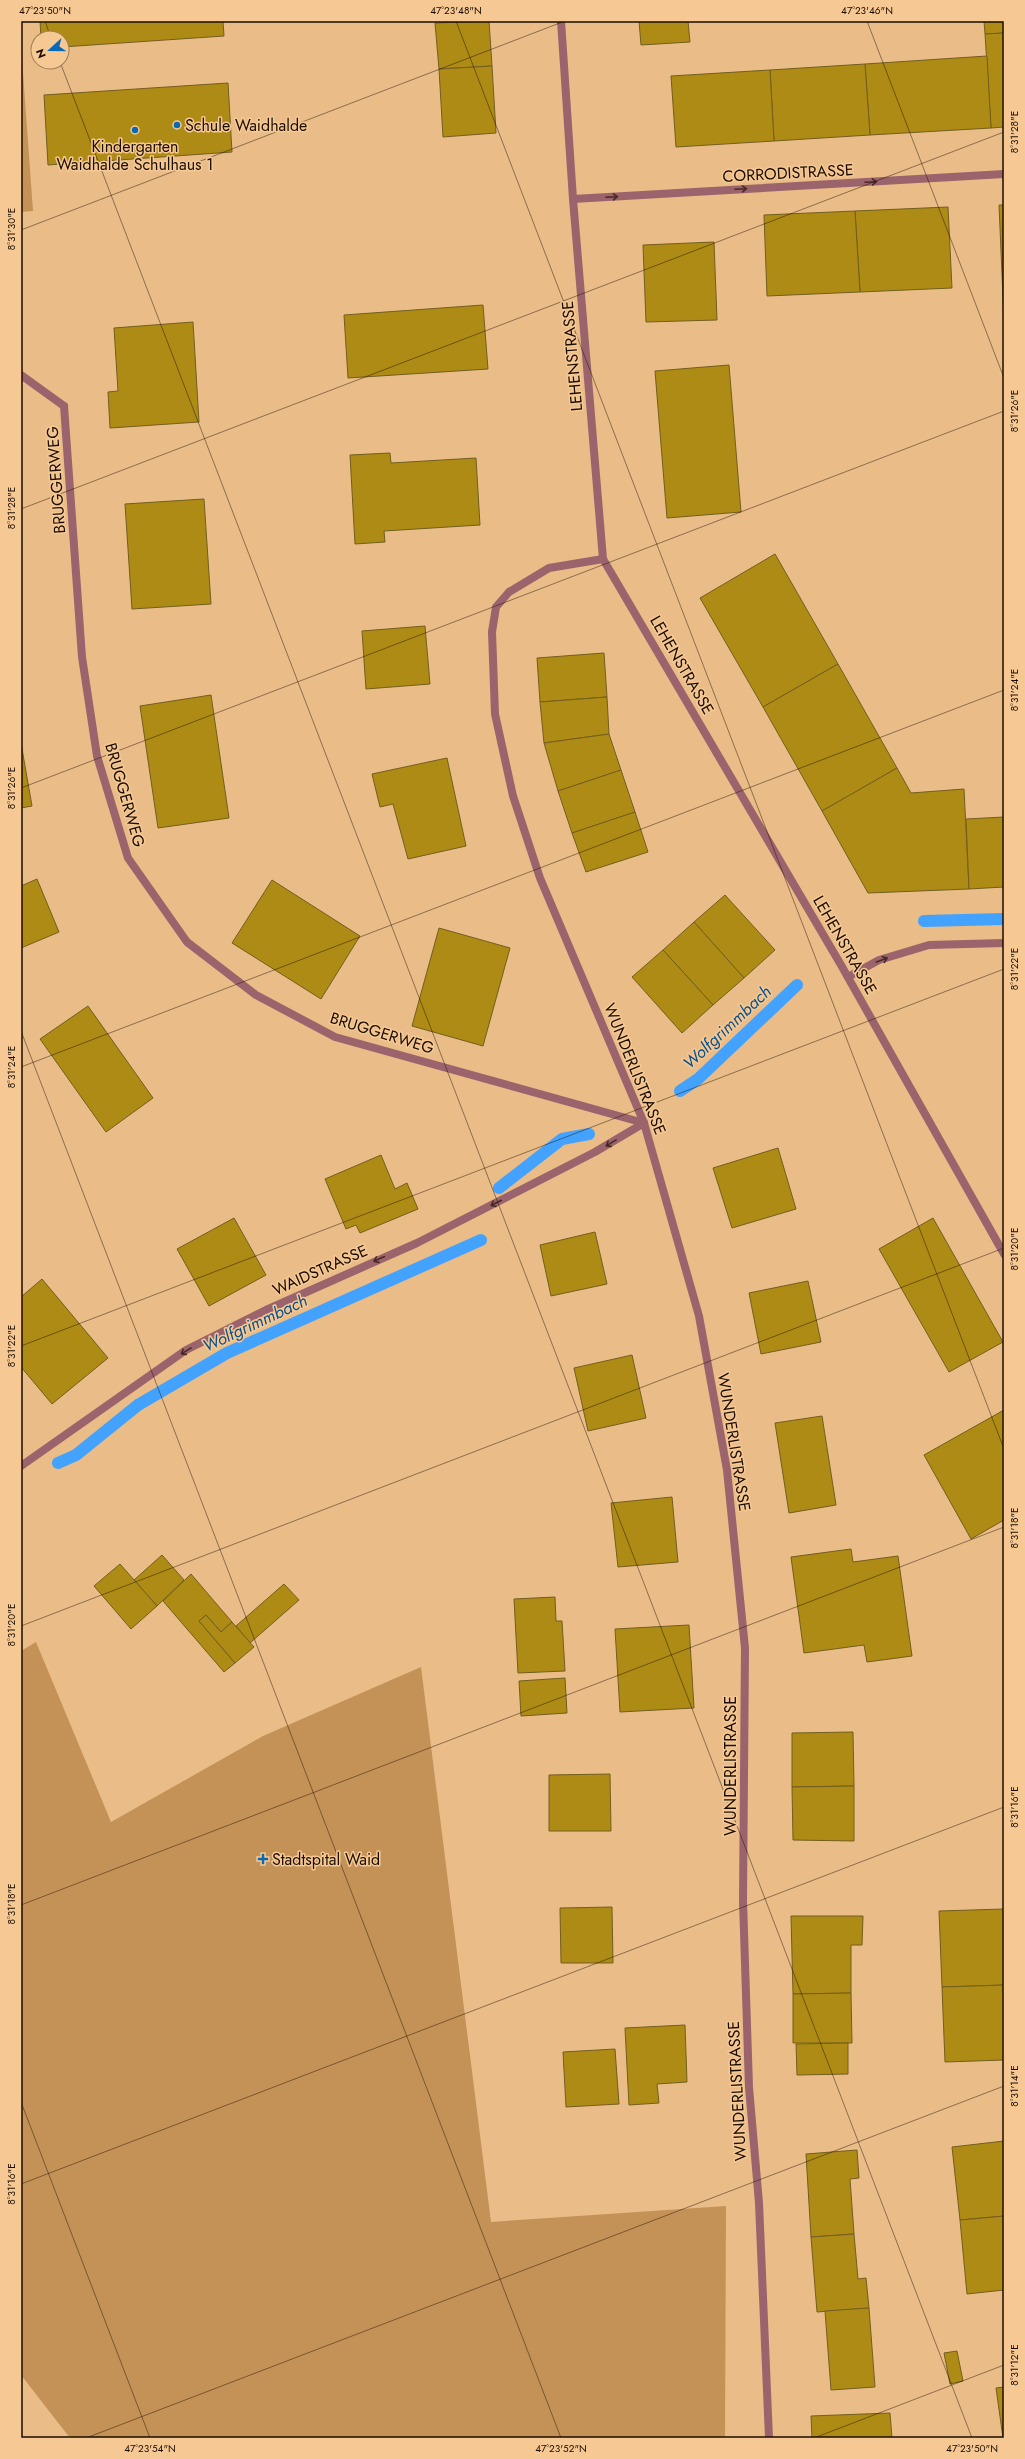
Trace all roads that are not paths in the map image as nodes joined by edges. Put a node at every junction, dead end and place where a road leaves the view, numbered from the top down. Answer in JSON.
{"nodes":[{"id":1,"x":561,"y":21,"type":"edge"},
{"id":2,"x":1004,"y":174,"type":"edge"},
{"id":3,"x":573,"y":199,"type":"junction"},
{"id":4,"x":21,"y":375,"type":"edge"},
{"id":5,"x":603,"y":559,"type":"junction"},
{"id":6,"x":1004,"y":943,"type":"edge"},
{"id":7,"x":848,"y":977,"type":"junction"},
{"id":8,"x":644,"y":1122,"type":"junction"},
{"id":9,"x":1004,"y":1254,"type":"edge"},
{"id":10,"x":21,"y":1466,"type":"edge"},
{"id":11,"x":769,"y":2438,"type":"edge"}],
"edges":[{"from":1,"to":3,"type":"street","name":"LEHENSTRASSE"},
{"from":3,"to":2,"type":"street","name":"CORRODISTRASSE","one_way":true},
{"from":3,"to":5,"type":"street","name":"LEHENSTRASSE"},
{"from":4,"to":8,"type":"street","name":"BRUGGERWEG"},
{"from":5,"to":7,"type":"street","name":"LEHENSTRASSE"},
{"from":5,"to":8,"type":"street","name":"WUNDERLISTRASSE"},
{"from":7,"to":6,"type":"street","one_way":true},
{"from":7,"to":9,"type":"street","name":"LEHENSTRASSE"},
{"from":8,"to":10,"type":"street","name":"WAIDSTRASSE","one_way":true},
{"from":8,"to":11,"type":"street","name":"WUNDERLISTRASSE"}]}
